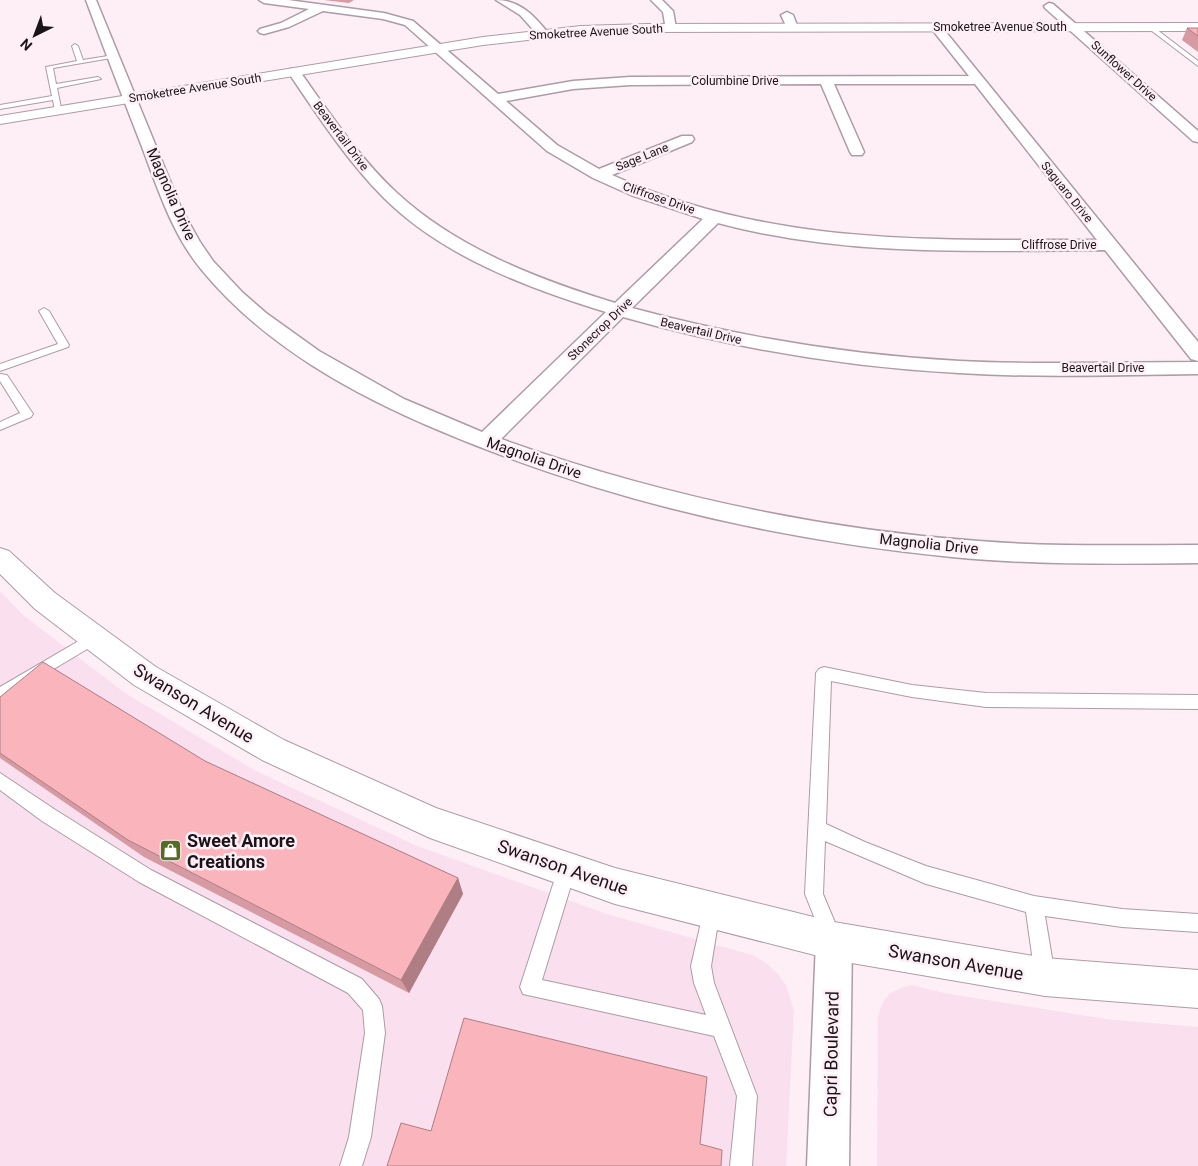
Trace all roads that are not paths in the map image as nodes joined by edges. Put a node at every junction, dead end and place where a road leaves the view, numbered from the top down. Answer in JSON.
{"nodes":[{"id":1,"x":91,"y":0,"type":"edge"},
{"id":2,"x":264,"y":0,"type":"edge"},
{"id":3,"x":501,"y":0,"type":"edge"},
{"id":4,"x":656,"y":0,"type":"edge"},
{"id":5,"x":1049,"y":6,"type":"dead end"},
{"id":6,"x":321,"y":8,"type":"junction"},
{"id":7,"x":787,"y":15,"type":"dead end"},
{"id":8,"x":1074,"y":27,"type":"junction"},
{"id":9,"x":1150,"y":27,"type":"junction"},
{"id":10,"x":1198,"y":27,"type":"edge"},
{"id":11,"x":670,"y":28,"type":"junction"},
{"id":12,"x":792,"y":28,"type":"junction"},
{"id":13,"x":937,"y":28,"type":"junction"},
{"id":14,"x":264,"y":31,"type":"dead end"},
{"id":15,"x":542,"y":33,"type":"junction"},
{"id":16,"x":1164,"y":38,"type":"junction"},
{"id":17,"x":1181,"y":38,"type":"dead end"},
{"id":18,"x":75,"y":46,"type":"dead end"},
{"id":19,"x":438,"y":48,"type":"junction"},
{"id":20,"x":114,"y":57,"type":"junction"},
{"id":21,"x":81,"y":62,"type":"junction"},
{"id":22,"x":1198,"y":64,"type":"edge"},
{"id":23,"x":294,"y":72,"type":"junction"},
{"id":24,"x":59,"y":74,"type":"dead end"},
{"id":25,"x":50,"y":75,"type":"junction"},
{"id":26,"x":98,"y":79,"type":"dead end"},
{"id":27,"x":978,"y":80,"type":"junction"},
{"id":28,"x":826,"y":81,"type":"junction"},
{"id":29,"x":53,"y":87,"type":"junction"},
{"id":30,"x":131,"y":99,"type":"junction"},
{"id":31,"x":494,"y":99,"type":"junction"},
{"id":32,"x":57,"y":104,"type":"junction"},
{"id":33,"x":0,"y":107,"type":"edge"},
{"id":34,"x":0,"y":120,"type":"edge"},
{"id":35,"x":1198,"y":138,"type":"edge"},
{"id":36,"x":687,"y":139,"type":"dead end"},
{"id":37,"x":857,"y":152,"type":"dead end"},
{"id":38,"x":598,"y":175,"type":"junction"},
{"id":39,"x":715,"y":216,"type":"junction"},
{"id":40,"x":1110,"y":245,"type":"junction"},
{"id":41,"x":44,"y":310,"type":"dead end"},
{"id":42,"x":619,"y":311,"type":"junction"},
{"id":43,"x":1198,"y":355,"type":"edge"},
{"id":44,"x":1198,"y":368,"type":"edge"},
{"id":45,"x":1,"y":373,"type":"edge"},
{"id":46,"x":0,"y":426,"type":"edge"},
{"id":47,"x":485,"y":442,"type":"junction"},
{"id":48,"x":1198,"y":554,"type":"edge"},
{"id":49,"x":0,"y":558,"type":"edge"},
{"id":50,"x":94,"y":638,"type":"junction"},
{"id":51,"x":0,"y":695,"type":"edge"},
{"id":52,"x":1198,"y":702,"type":"edge"},
{"id":53,"x":0,"y":780,"type":"edge"},
{"id":54,"x":817,"y":828,"type":"junction"},
{"id":55,"x":567,"y":869,"type":"junction"},
{"id":56,"x":1034,"y":905,"type":"junction"},
{"id":57,"x":711,"y":910,"type":"junction"},
{"id":58,"x":1198,"y":923,"type":"edge"},
{"id":59,"x":834,"y":941,"type":"junction"},
{"id":60,"x":1045,"y":977,"type":"junction"},
{"id":61,"x":1198,"y":990,"type":"edge"},
{"id":62,"x":722,"y":1028,"type":"junction"},
{"id":63,"x":351,"y":1166,"type":"edge"},
{"id":64,"x":741,"y":1166,"type":"edge"},
{"id":65,"x":828,"y":1166,"type":"edge"}],
"edges":[{"from":1,"to":20,"type":"street","name":"Magnolia Drive"},
{"from":2,"to":6,"type":"street","name":"Cliffrose Drive"},
{"from":3,"to":15,"type":"street"},
{"from":4,"to":11,"type":"street"},
{"from":5,"to":8,"type":"street","name":"Sunflower Drive"},
{"from":6,"to":14,"type":"street"},
{"from":6,"to":19,"type":"street","name":"Cliffrose Drive"},
{"from":7,"to":12,"type":"street"},
{"from":8,"to":9,"type":"street","name":"Smoketree Avenue South"},
{"from":8,"to":13,"type":"street","name":"Smoketree Avenue South"},
{"from":8,"to":35,"type":"street","name":"Sunflower Drive"},
{"from":9,"to":10,"type":"street","name":"Smoketree Avenue South"},
{"from":9,"to":16,"type":"lane"},
{"from":11,"to":12,"type":"street","name":"Smoketree Avenue South"},
{"from":11,"to":15,"type":"street","name":"Smoketree Avenue South"},
{"from":12,"to":13,"type":"street","name":"Smoketree Avenue South"},
{"from":13,"to":27,"type":"street","name":"Saguaro Drive"},
{"from":15,"to":19,"type":"street","name":"Smoketree Avenue South"},
{"from":16,"to":17,"type":"lane"},
{"from":16,"to":22,"type":"lane"},
{"from":18,"to":21,"type":"lane"},
{"from":19,"to":23,"type":"street","name":"Smoketree Avenue South"},
{"from":19,"to":31,"type":"street","name":"Cliffrose Drive"},
{"from":20,"to":21,"type":"lane"},
{"from":20,"to":30,"type":"street","name":"Magnolia Drive"},
{"from":21,"to":25,"type":"lane"},
{"from":23,"to":30,"type":"street","name":"Smoketree Avenue South"},
{"from":23,"to":42,"type":"street","name":"Beavertail Drive"},
{"from":24,"to":25,"type":"lane"},
{"from":25,"to":29,"type":"lane"},
{"from":26,"to":29,"type":"lane"},
{"from":27,"to":28,"type":"street","name":"Columbine Drive"},
{"from":27,"to":40,"type":"street","name":"Saguaro Drive"},
{"from":28,"to":31,"type":"street","name":"Columbine Drive"},
{"from":28,"to":37,"type":"street"},
{"from":29,"to":32,"type":"lane"},
{"from":30,"to":32,"type":"street","name":"Smoketree Avenue South"},
{"from":30,"to":47,"type":"street","name":"Magnolia Drive"},
{"from":31,"to":38,"type":"street","name":"Cliffrose Drive"},
{"from":32,"to":33,"type":"lane"},
{"from":32,"to":34,"type":"street","name":"Smoketree Avenue South"},
{"from":36,"to":38,"type":"street","name":"Sage Lane"},
{"from":38,"to":39,"type":"street","name":"Cliffrose Drive"},
{"from":39,"to":40,"type":"street","name":"Cliffrose Drive"},
{"from":39,"to":42,"type":"street","name":"Stonecrop Drive"},
{"from":40,"to":43,"type":"street","name":"Saguaro Drive"},
{"from":41,"to":45,"type":"lane"},
{"from":42,"to":44,"type":"street","name":"Beavertail Drive"},
{"from":42,"to":47,"type":"street","name":"Stonecrop Drive"},
{"from":45,"to":46,"type":"lane"},
{"from":47,"to":48,"type":"street","name":"Magnolia Drive"},
{"from":49,"to":50,"type":"street","name":"Swanson Avenue"},
{"from":50,"to":51,"type":"lane"},
{"from":50,"to":55,"type":"street","name":"Swanson Avenue"},
{"from":52,"to":54,"type":"lane"},
{"from":53,"to":63,"type":"lane"},
{"from":54,"to":56,"type":"lane"},
{"from":54,"to":59,"type":"lane"},
{"from":55,"to":57,"type":"street","name":"Swanson Avenue"},
{"from":55,"to":62,"type":"lane"},
{"from":56,"to":58,"type":"lane"},
{"from":56,"to":60,"type":"lane"},
{"from":57,"to":59,"type":"street","name":"Swanson Avenue"},
{"from":57,"to":62,"type":"lane"},
{"from":59,"to":60,"type":"street","name":"Swanson Avenue"},
{"from":59,"to":65,"type":"street","name":"Capri Boulevard"},
{"from":60,"to":61,"type":"street","name":"Swanson Avenue"},
{"from":62,"to":64,"type":"lane"}]}
